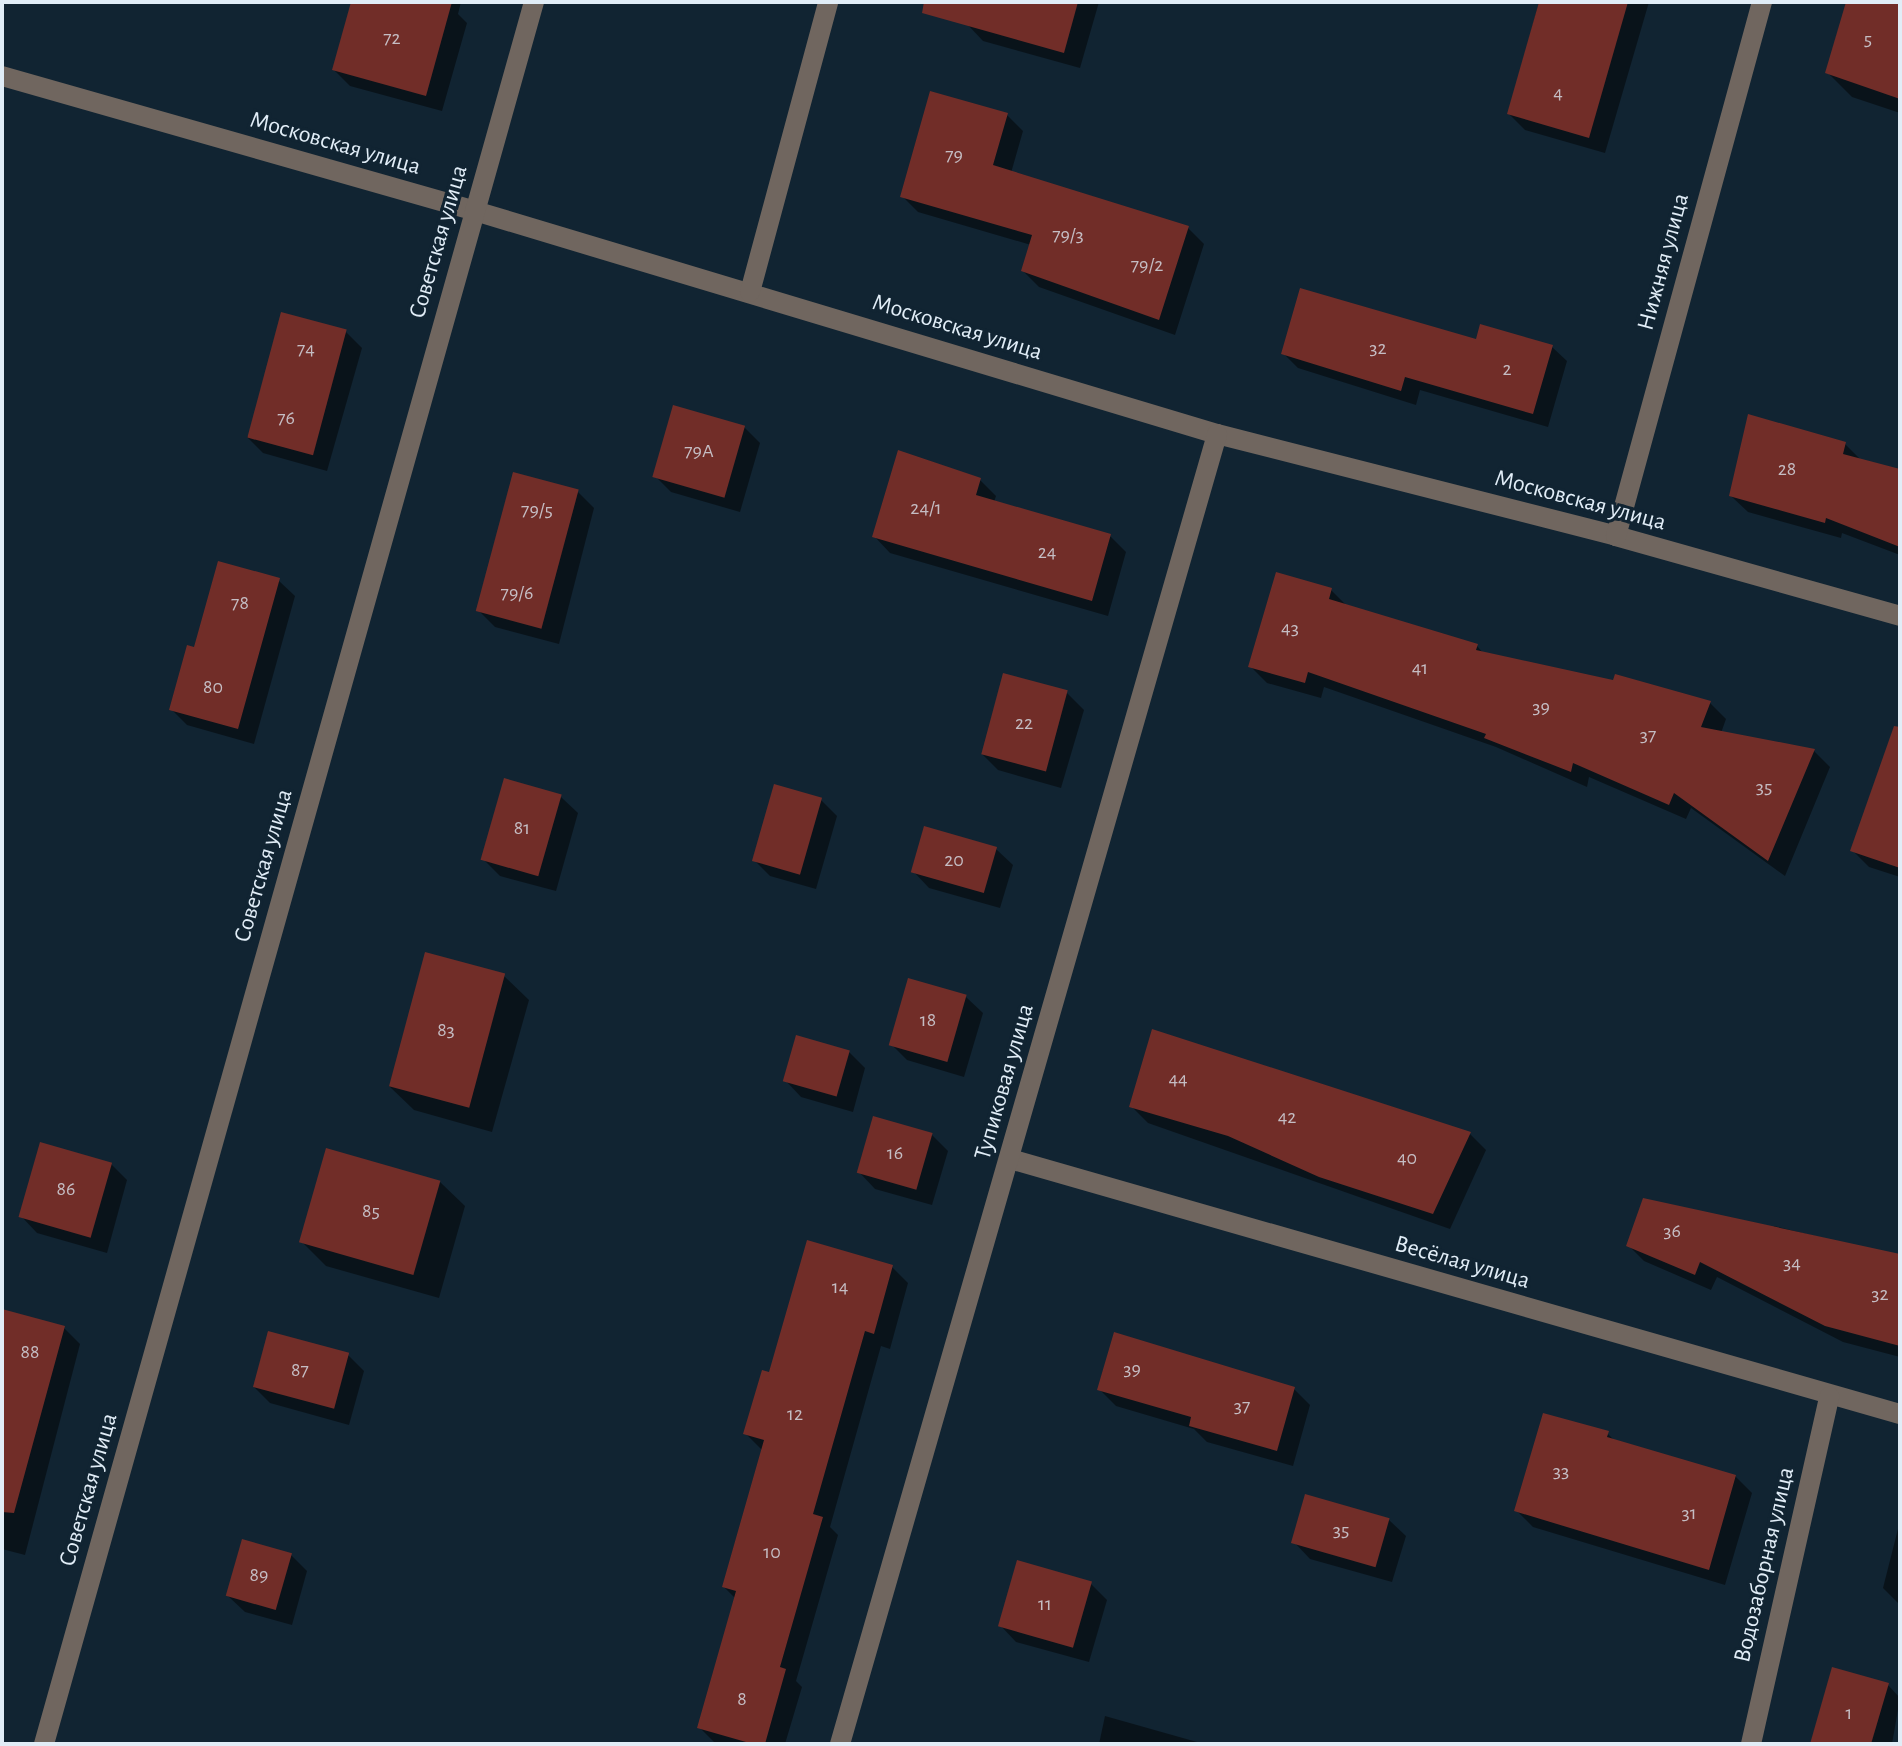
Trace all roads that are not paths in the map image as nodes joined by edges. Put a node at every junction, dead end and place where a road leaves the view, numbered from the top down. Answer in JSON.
{"nodes":[{"id":1,"x":534,"y":2,"type":"edge"},
{"id":2,"x":828,"y":2,"type":"edge"},
{"id":3,"x":1762,"y":2,"type":"edge"},
{"id":4,"x":2,"y":76,"type":"edge"},
{"id":5,"x":475,"y":211,"type":"junction"},
{"id":6,"x":750,"y":292,"type":"junction"},
{"id":7,"x":1217,"y":434,"type":"junction"},
{"id":8,"x":1616,"y":536,"type":"junction"},
{"id":9,"x":1900,"y":616,"type":"edge"},
{"id":10,"x":1010,"y":1159,"type":"junction"},
{"id":11,"x":1829,"y":1397,"type":"junction"},
{"id":12,"x":1900,"y":1414,"type":"edge"},
{"id":13,"x":44,"y":1744,"type":"edge"},
{"id":14,"x":840,"y":1744,"type":"edge"},
{"id":15,"x":1751,"y":1744,"type":"edge"}],
"edges":[{"from":1,"to":5,"type":"street","name":"Советская улица"},
{"from":2,"to":6,"type":"street"},
{"from":3,"to":8,"type":"street","name":"Нижняя улица"},
{"from":4,"to":5,"type":"street","name":"Московская улица"},
{"from":5,"to":6,"type":"street","name":"Московская улица"},
{"from":5,"to":13,"type":"street","name":"Советская улица"},
{"from":6,"to":7,"type":"street","name":"Московская улица"},
{"from":7,"to":8,"type":"street","name":"Московская улица"},
{"from":7,"to":10,"type":"street","name":"Тупиковая улица"},
{"from":8,"to":9,"type":"street","name":"Московская улица"},
{"from":10,"to":11,"type":"street","name":"Весёлая улица"},
{"from":10,"to":14,"type":"street","name":"Тупиковая улица"},
{"from":11,"to":12,"type":"street","name":"Весёлая улица"},
{"from":11,"to":15,"type":"street","name":"Водозаборная улица"}]}
